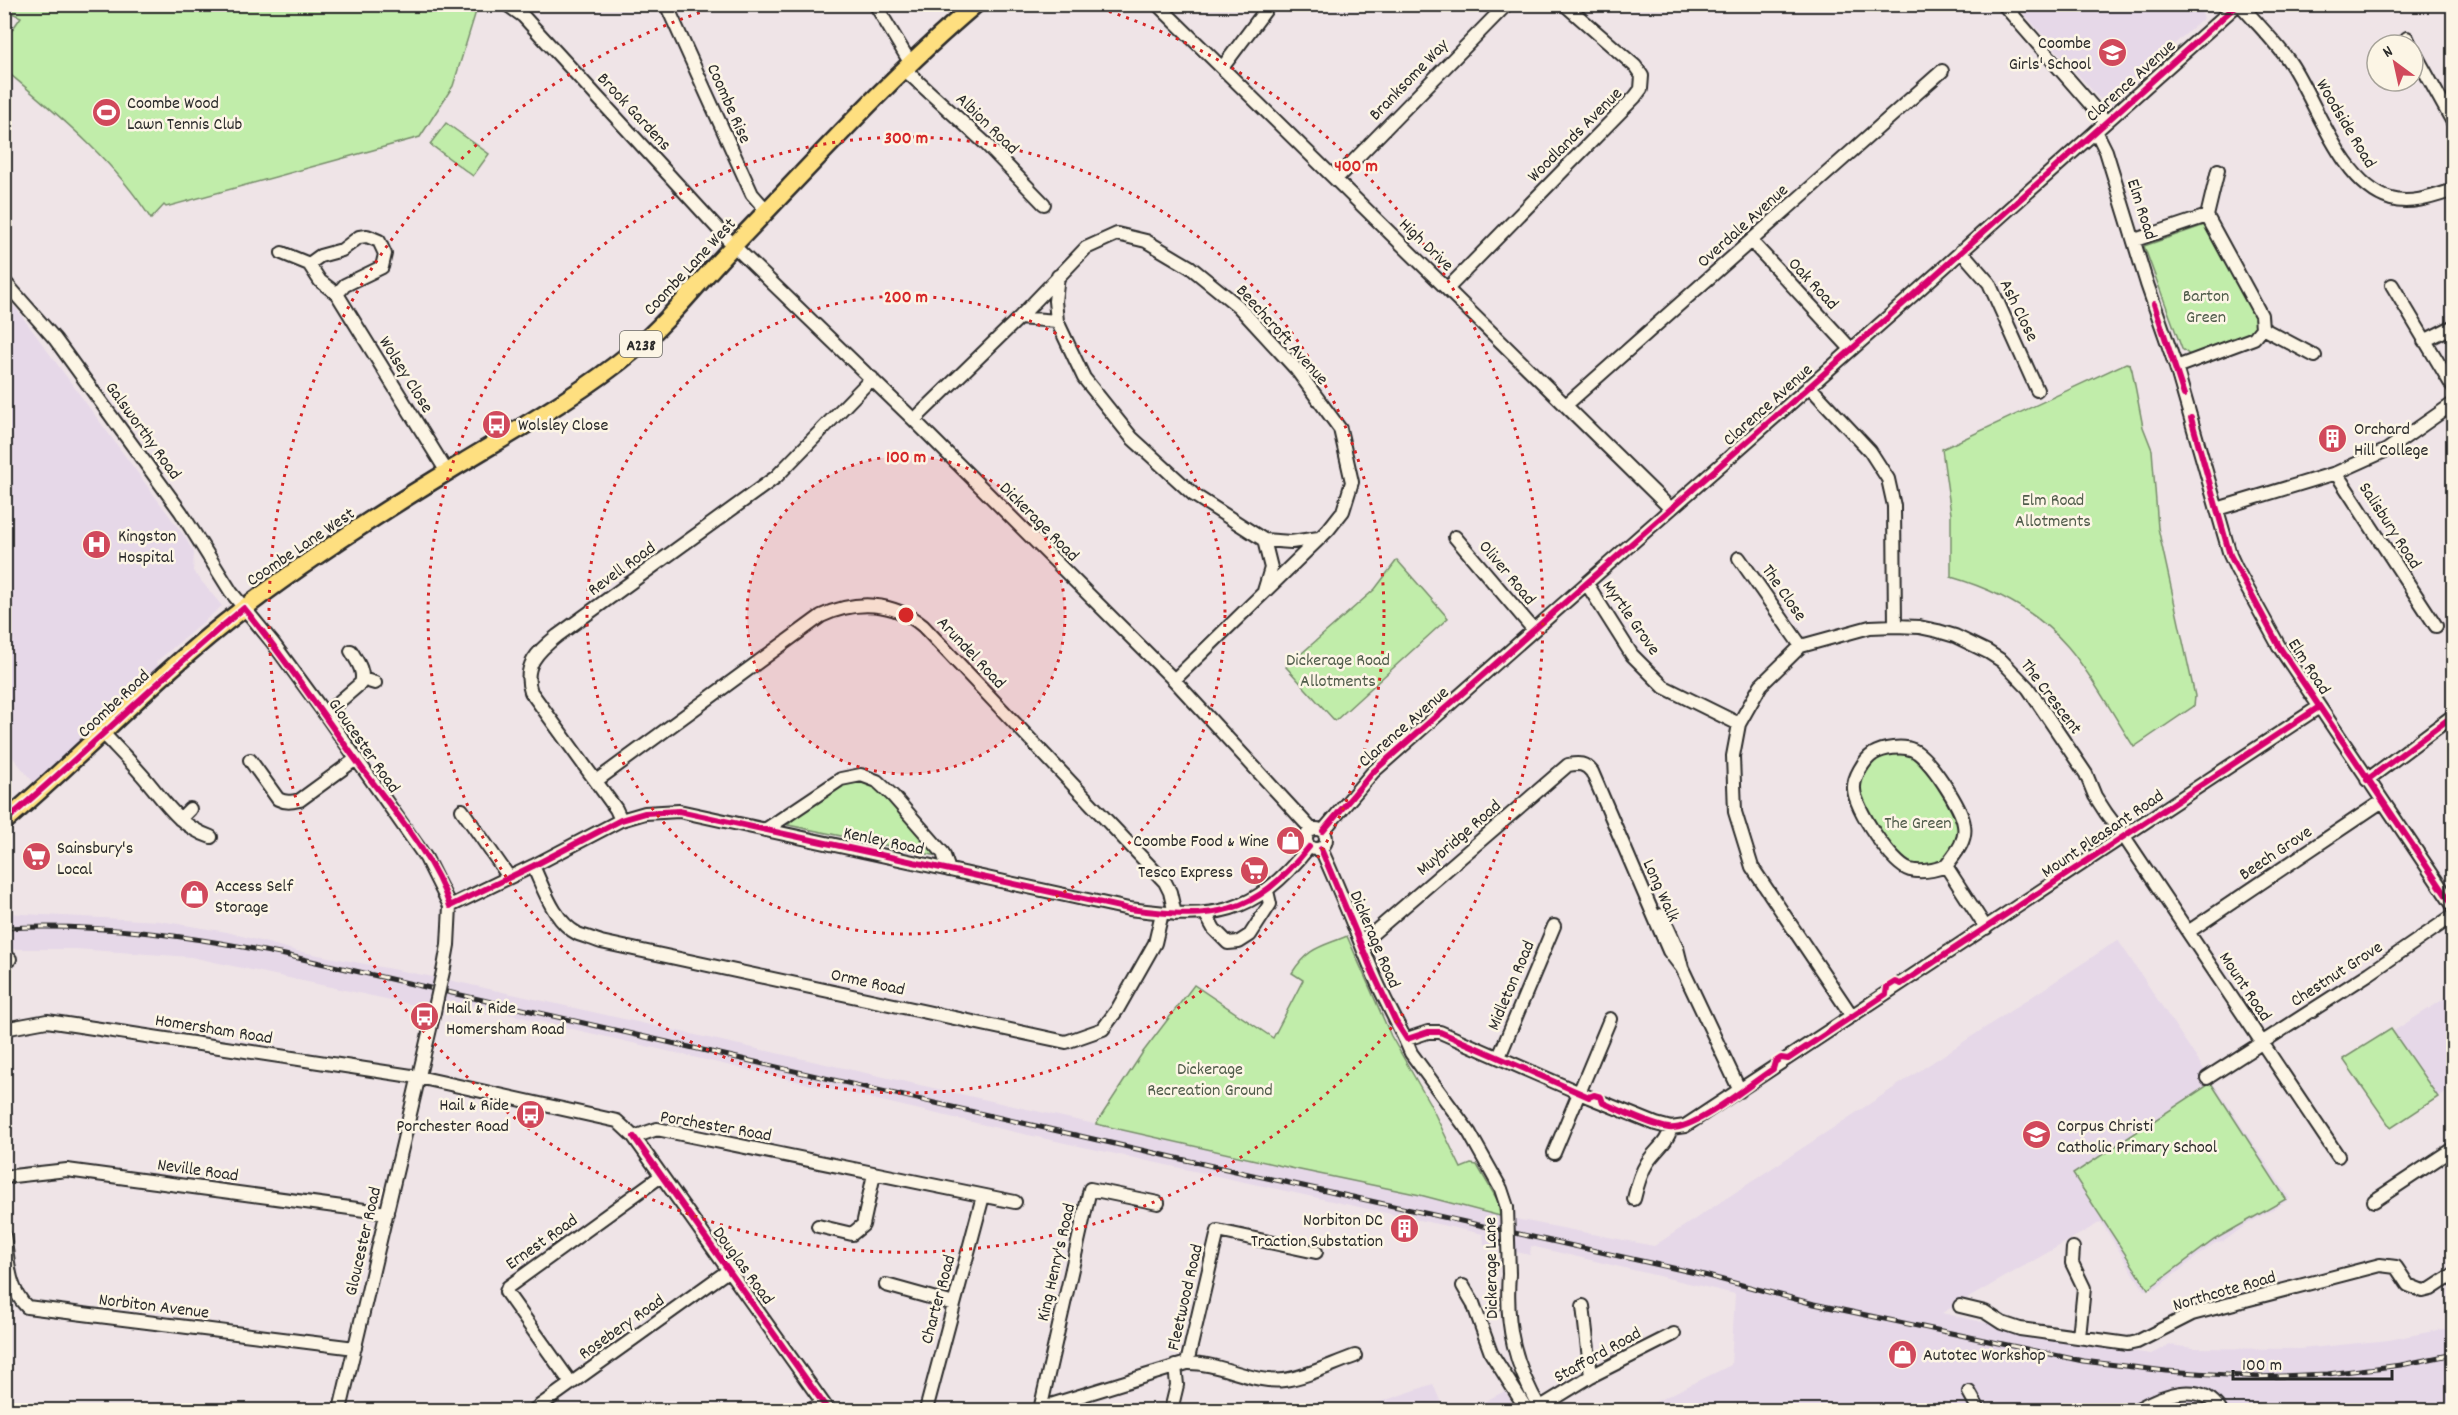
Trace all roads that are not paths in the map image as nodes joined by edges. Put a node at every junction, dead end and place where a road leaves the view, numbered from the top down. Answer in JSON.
{"nodes":[{"id":1,"x":506,"y":4,"type":"edge"},
{"id":2,"x":666,"y":4,"type":"edge"},
{"id":3,"x":875,"y":4,"type":"edge"},
{"id":4,"x":976,"y":4,"type":"edge"},
{"id":5,"x":1157,"y":4,"type":"edge"},
{"id":6,"x":1270,"y":4,"type":"edge"},
{"id":7,"x":1507,"y":4,"type":"edge"},
{"id":8,"x":1564,"y":4,"type":"edge"},
{"id":9,"x":2003,"y":4,"type":"edge"},
{"id":10,"x":2239,"y":4,"type":"edge"},
{"id":11,"x":908,"y":67,"type":"junction"},
{"id":12,"x":1222,"y":68,"type":"junction"},
{"id":13,"x":1942,"y":71,"type":"dead end"},
{"id":14,"x":2425,"y":72,"type":"edge"},
{"id":15,"x":2106,"y":122,"type":"junction"},
{"id":16,"x":2454,"y":124,"type":"edge"},
{"id":17,"x":2096,"y":131,"type":"junction"},
{"id":18,"x":2218,"y":170,"type":"dead end"},
{"id":19,"x":1336,"y":179,"type":"junction"},
{"id":20,"x":2454,"y":190,"type":"edge"},
{"id":21,"x":1044,"y":204,"type":"dead end"},
{"id":22,"x":767,"y":211,"type":"junction"},
{"id":23,"x":2207,"y":216,"type":"junction"},
{"id":24,"x":2135,"y":240,"type":"junction"},
{"id":25,"x":1751,"y":241,"type":"junction"},
{"id":26,"x":734,"y":246,"type":"junction"},
{"id":27,"x":1961,"y":251,"type":"junction"},
{"id":28,"x":282,"y":253,"type":"dead end"},
{"id":29,"x":309,"y":264,"type":"junction"},
{"id":30,"x":1058,"y":276,"type":"junction"},
{"id":31,"x":4,"y":281,"type":"edge"},
{"id":32,"x":2392,"y":285,"type":"dead end"},
{"id":33,"x":1447,"y":289,"type":"junction"},
{"id":34,"x":337,"y":294,"type":"junction"},
{"id":35,"x":1019,"y":318,"type":"junction"},
{"id":36,"x":1057,"y":321,"type":"junction"},
{"id":37,"x":2454,"y":326,"type":"edge"},
{"id":38,"x":2262,"y":328,"type":"junction"},
{"id":39,"x":2424,"y":341,"type":"junction"},
{"id":40,"x":1851,"y":349,"type":"junction"},
{"id":41,"x":2315,"y":356,"type":"dead end"},
{"id":42,"x":2176,"y":367,"type":"junction"},
{"id":43,"x":872,"y":378,"type":"junction"},
{"id":44,"x":1809,"y":386,"type":"junction"},
{"id":45,"x":2454,"y":389,"type":"edge"},
{"id":46,"x":2037,"y":390,"type":"dead end"},
{"id":47,"x":2454,"y":403,"type":"edge"},
{"id":48,"x":1566,"y":405,"type":"junction"},
{"id":49,"x":914,"y":420,"type":"junction"},
{"id":50,"x":447,"y":472,"type":"junction"},
{"id":51,"x":2336,"y":473,"type":"junction"},
{"id":52,"x":1671,"y":509,"type":"junction"},
{"id":53,"x":2217,"y":509,"type":"junction"},
{"id":54,"x":1455,"y":537,"type":"dead end"},
{"id":55,"x":1319,"y":538,"type":"junction"},
{"id":56,"x":1264,"y":540,"type":"junction"},
{"id":57,"x":1739,"y":558,"type":"dead end"},
{"id":58,"x":1587,"y":584,"type":"junction"},
{"id":59,"x":1263,"y":594,"type":"junction"},
{"id":60,"x":244,"y":608,"type":"junction"},
{"id":61,"x":1896,"y":626,"type":"junction"},
{"id":62,"x":2436,"y":626,"type":"dead end"},
{"id":63,"x":1534,"y":630,"type":"junction"},
{"id":64,"x":1801,"y":646,"type":"junction"},
{"id":65,"x":351,"y":651,"type":"dead end"},
{"id":66,"x":362,"y":680,"type":"junction"},
{"id":67,"x":1174,"y":680,"type":"junction"},
{"id":68,"x":375,"y":683,"type":"dead end"},
{"id":69,"x":2319,"y":707,"type":"junction"},
{"id":70,"x":325,"y":714,"type":"junction"},
{"id":71,"x":2454,"y":715,"type":"edge"},
{"id":72,"x":1739,"y":724,"type":"junction"},
{"id":73,"x":103,"y":733,"type":"junction"},
{"id":74,"x":356,"y":759,"type":"junction"},
{"id":75,"x":250,"y":760,"type":"dead end"},
{"id":76,"x":1579,"y":763,"type":"joint"},
{"id":77,"x":2367,"y":780,"type":"junction"},
{"id":78,"x":596,"y":781,"type":"junction"},
{"id":79,"x":2381,"y":802,"type":"junction"},
{"id":80,"x":189,"y":808,"type":"dead end"},
{"id":81,"x":462,"y":810,"type":"dead end"},
{"id":82,"x":180,"y":819,"type":"junction"},
{"id":83,"x":621,"y":820,"type":"junction"},
{"id":84,"x":4,"y":822,"type":"edge"},
{"id":85,"x":765,"y":830,"type":"junction"},
{"id":86,"x":1317,"y":830,"type":"junction"},
{"id":87,"x":211,"y":837,"type":"dead end"},
{"id":88,"x":2123,"y":837,"type":"junction"},
{"id":89,"x":1315,"y":848,"type":"junction"},
{"id":90,"x":533,"y":866,"type":"junction"},
{"id":91,"x":1946,"y":866,"type":"junction"},
{"id":92,"x":949,"y":870,"type":"junction"},
{"id":93,"x":509,"y":878,"type":"junction"},
{"id":94,"x":1268,"y":891,"type":"junction"},
{"id":95,"x":450,"y":906,"type":"junction"},
{"id":96,"x":2454,"y":907,"type":"edge"},
{"id":97,"x":1162,"y":913,"type":"junction"},
{"id":98,"x":1205,"y":913,"type":"junction"},
{"id":99,"x":1175,"y":914,"type":"junction"},
{"id":100,"x":2454,"y":915,"type":"edge"},
{"id":101,"x":1554,"y":926,"type":"dead end"},
{"id":102,"x":1986,"y":928,"type":"junction"},
{"id":103,"x":2188,"y":932,"type":"junction"},
{"id":104,"x":1361,"y":940,"type":"junction"},
{"id":105,"x":1852,"y":1017,"type":"junction"},
{"id":106,"x":1610,"y":1019,"type":"dead end"},
{"id":107,"x":4,"y":1029,"type":"edge"},
{"id":108,"x":1407,"y":1039,"type":"junction"},
{"id":109,"x":2262,"y":1042,"type":"junction"},
{"id":110,"x":1499,"y":1058,"type":"junction"},
{"id":111,"x":418,"y":1077,"type":"junction"},
{"id":112,"x":2206,"y":1078,"type":"dead end"},
{"id":113,"x":1740,"y":1091,"type":"junction"},
{"id":114,"x":1579,"y":1093,"type":"junction"},
{"id":115,"x":1671,"y":1128,"type":"junction"},
{"id":116,"x":634,"y":1137,"type":"junction"},
{"id":117,"x":2454,"y":1148,"type":"edge"},
{"id":118,"x":1554,"y":1153,"type":"dead end"},
{"id":119,"x":2338,"y":1155,"type":"dead end"},
{"id":120,"x":874,"y":1174,"type":"junction"},
{"id":121,"x":662,"y":1176,"type":"junction"},
{"id":122,"x":4,"y":1177,"type":"edge"},
{"id":123,"x":983,"y":1196,"type":"junction"},
{"id":124,"x":1634,"y":1199,"type":"dead end"},
{"id":125,"x":2374,"y":1201,"type":"dead end"},
{"id":126,"x":1015,"y":1202,"type":"dead end"},
{"id":127,"x":1158,"y":1203,"type":"dead end"},
{"id":128,"x":387,"y":1213,"type":"junction"},
{"id":129,"x":818,"y":1226,"type":"dead end"},
{"id":130,"x":4,"y":1235,"type":"edge"},
{"id":131,"x":2073,"y":1248,"type":"dead end"},
{"id":132,"x":1316,"y":1252,"type":"dead end"},
{"id":133,"x":729,"y":1270,"type":"junction"},
{"id":134,"x":2454,"y":1274,"type":"edge"},
{"id":135,"x":886,"y":1285,"type":"dead end"},
{"id":136,"x":1463,"y":1286,"type":"dead end"},
{"id":137,"x":954,"y":1304,"type":"junction"},
{"id":138,"x":1582,"y":1306,"type":"dead end"},
{"id":139,"x":1960,"y":1306,"type":"dead end"},
{"id":140,"x":1674,"y":1334,"type":"dead end"},
{"id":141,"x":2079,"y":1337,"type":"junction"},
{"id":142,"x":355,"y":1348,"type":"junction"},
{"id":143,"x":1355,"y":1356,"type":"dead end"},
{"id":144,"x":1181,"y":1364,"type":"junction"},
{"id":145,"x":1591,"y":1376,"type":"junction"},
{"id":146,"x":571,"y":1383,"type":"junction"},
{"id":147,"x":1969,"y":1392,"type":"dead end"},
{"id":148,"x":826,"y":1407,"type":"edge"},
{"id":149,"x":340,"y":1410,"type":"edge"},
{"id":150,"x":534,"y":1410,"type":"edge"},
{"id":151,"x":810,"y":1410,"type":"edge"},
{"id":152,"x":927,"y":1410,"type":"edge"},
{"id":153,"x":1042,"y":1410,"type":"edge"},
{"id":154,"x":1171,"y":1410,"type":"edge"},
{"id":155,"x":1536,"y":1410,"type":"edge"},
{"id":156,"x":1979,"y":1410,"type":"edge"},
{"id":157,"x":2136,"y":1410,"type":"edge"},
{"id":158,"x":2220,"y":1410,"type":"edge"}],
"edges":[{"from":1,"to":26,"type":"street","name":"Brook Gardens"},
{"from":2,"to":22,"type":"street","name":"Coombe Rise"},
{"from":3,"to":11,"type":"street","name":"Albion Road"},
{"from":4,"to":11,"type":"main road","name":"Coombe Lane West","number":"A238"},
{"from":5,"to":12,"type":"street","name":"High Drive"},
{"from":6,"to":12,"type":"street"},
{"from":7,"to":19,"type":"street","name":"Branksome Way"},
{"from":8,"to":33,"type":"street","name":"Woodlands Avenue"},
{"from":9,"to":15,"type":"street"},
{"from":10,"to":15,"type":"street","name":"Clarence Avenue"},
{"from":10,"to":20,"type":"street","name":"Woodside Road"},
{"from":11,"to":21,"type":"street","name":"Albion Road"},
{"from":11,"to":22,"type":"main road","name":"Coombe Lane West","number":"A238"},
{"from":12,"to":19,"type":"street","name":"High Drive"},
{"from":13,"to":25,"type":"street","name":"Overdale Avenue"},
{"from":14,"to":16,"type":"street"},
{"from":15,"to":17,"type":"street","name":"Clarence Avenue"},
{"from":17,"to":24,"type":"street","name":"Elm Road"},
{"from":17,"to":27,"type":"street","name":"Clarence Avenue"},
{"from":18,"to":23,"type":"street"},
{"from":19,"to":33,"type":"street","name":"High Drive"},
{"from":22,"to":26,"type":"main road","name":"Coombe Lane West","number":"A238"},
{"from":23,"to":24,"type":"street"},
{"from":23,"to":38,"type":"street"},
{"from":24,"to":42,"type":"street","name":"Elm Road"},
{"from":25,"to":40,"type":"street","name":"Oak Road"},
{"from":25,"to":48,"type":"street","name":"Overdale Avenue"},
{"from":26,"to":43,"type":"street","name":"Dickerage Road"},
{"from":26,"to":50,"type":"main road","name":"Coombe Lane West","number":"A238"},
{"from":27,"to":40,"type":"street","name":"Clarence Avenue"},
{"from":27,"to":46,"type":"street","name":"Ash Close"},
{"from":28,"to":29,"type":"street","name":"Wolsey Close"},
{"from":29,"to":34,"type":"street","name":"Wolsey Close"},
{"from":29,"to":34,"type":"street"},
{"from":30,"to":35,"type":"street","name":"Beechcroft Avenue"},
{"from":30,"to":36,"type":"street"},
{"from":30,"to":55,"type":"street","name":"Beechcroft Avenue"},
{"from":31,"to":60,"type":"street","name":"Galsworthy Road"},
{"from":32,"to":39,"type":"street"},
{"from":33,"to":48,"type":"street","name":"High Drive"},
{"from":34,"to":50,"type":"street","name":"Wolsey Close"},
{"from":35,"to":36,"type":"street"},
{"from":35,"to":49,"type":"street","name":"Beechcroft Avenue"},
{"from":36,"to":56,"type":"street"},
{"from":37,"to":39,"type":"street"},
{"from":38,"to":41,"type":"street"},
{"from":38,"to":42,"type":"street"},
{"from":39,"to":45,"type":"street"},
{"from":40,"to":44,"type":"street","name":"Clarence Avenue"},
{"from":42,"to":53,"type":"street","name":"Elm Road"},
{"from":43,"to":49,"type":"street","name":"Dickerage Road"},
{"from":43,"to":78,"type":"street","name":"Revell Road"},
{"from":44,"to":52,"type":"street","name":"Clarence Avenue"},
{"from":44,"to":61,"type":"street"},
{"from":47,"to":51,"type":"street"},
{"from":48,"to":52,"type":"street","name":"High Drive"},
{"from":49,"to":67,"type":"street","name":"Dickerage Road"},
{"from":50,"to":60,"type":"main road","name":"Coombe Lane West","number":"A238"},
{"from":51,"to":53,"type":"street"},
{"from":51,"to":62,"type":"street","name":"Salisbury Road"},
{"from":52,"to":58,"type":"street","name":"Clarence Avenue"},
{"from":53,"to":69,"type":"street","name":"Elm Road"},
{"from":54,"to":63,"type":"street","name":"Oliver Road"},
{"from":55,"to":56,"type":"street"},
{"from":55,"to":59,"type":"street","name":"Beechcroft Avenue"},
{"from":56,"to":59,"type":"street"},
{"from":57,"to":64,"type":"street","name":"The Close"},
{"from":58,"to":63,"type":"street","name":"Clarence Avenue"},
{"from":58,"to":72,"type":"street","name":"Myrtle Grove"},
{"from":59,"to":67,"type":"street","name":"Beechcroft Avenue"},
{"from":60,"to":70,"type":"street","name":"Gloucester Road"},
{"from":60,"to":73,"type":"main road","name":"Coombe Road","number":"A238"},
{"from":61,"to":64,"type":"street","name":"The Crescent"},
{"from":61,"to":88,"type":"street","name":"The Crescent"},
{"from":63,"to":86,"type":"street","name":"Clarence Avenue"},
{"from":64,"to":72,"type":"street","name":"The Crescent"},
{"from":65,"to":66,"type":"street"},
{"from":66,"to":68,"type":"street"},
{"from":66,"to":70,"type":"street"},
{"from":67,"to":86,"type":"street","name":"Dickerage Road"},
{"from":69,"to":77,"type":"street","name":"Elm Road"},
{"from":69,"to":88,"type":"street","name":"Mount Pleasant Road"},
{"from":70,"to":74,"type":"street","name":"Gloucester Road"},
{"from":71,"to":77,"type":"street"},
{"from":72,"to":105,"type":"street","name":"The Crescent"},
{"from":73,"to":82,"type":"street"},
{"from":73,"to":84,"type":"main road","name":"Coombe Road","number":"A238"},
{"from":74,"to":75,"type":"street"},
{"from":74,"to":95,"type":"street","name":"Gloucester Road"},
{"from":76,"to":104,"type":"street","name":"Muybridge Road"},
{"from":76,"to":113,"type":"street","name":"Long Walk"},
{"from":77,"to":79,"type":"street","name":"Elm Road"},
{"from":78,"to":83,"type":"street","name":"Revell Road"},
{"from":78,"to":99,"type":"street","name":"Arundel Road"},
{"from":79,"to":96,"type":"street","name":"Elm Road"},
{"from":79,"to":103,"type":"street","name":"Beech Grove"},
{"from":80,"to":82,"type":"street"},
{"from":81,"to":93,"type":"street"},
{"from":82,"to":87,"type":"street"},
{"from":83,"to":85,"type":"street","name":"Kenley Road"},
{"from":83,"to":90,"type":"street","name":"Kenley Road"},
{"from":85,"to":92,"type":"street","name":"Kenley Road"},
{"from":85,"to":92,"type":"street"},
{"from":86,"to":89,"type":"street","name":"Kenley Road"},
{"from":86,"to":89,"type":"street"},
{"from":88,"to":102,"type":"street","name":"Mount Pleasant Road"},
{"from":88,"to":103,"type":"street","name":"Mount Road"},
{"from":89,"to":94,"type":"street","name":"Kenley Road"},
{"from":89,"to":104,"type":"street","name":"Dickerage Road"},
{"from":90,"to":93,"type":"street","name":"Kenley Road"},
{"from":90,"to":97,"type":"street","name":"Orme Road"},
{"from":91,"to":91,"type":"street"},
{"from":91,"to":102,"type":"street"},
{"from":92,"to":97,"type":"street","name":"Kenley Road"},
{"from":93,"to":95,"type":"street","name":"Kenley Road"},
{"from":94,"to":98,"type":"street","name":"Kenley Road"},
{"from":94,"to":98,"type":"street"},
{"from":95,"to":111,"type":"street","name":"Gloucester Road","bridge":true},
{"from":97,"to":99,"type":"street","name":"Kenley Road"},
{"from":98,"to":99,"type":"street","name":"Kenley Road"},
{"from":100,"to":109,"type":"street","name":"Chestnut Grove"},
{"from":101,"to":110,"type":"street","name":"Midleton Road"},
{"from":102,"to":105,"type":"street","name":"Mount Pleasant Road"},
{"from":103,"to":109,"type":"street","name":"Mount Road"},
{"from":104,"to":108,"type":"street","name":"Dickerage Road"},
{"from":105,"to":113,"type":"street","name":"Mount Pleasant Road"},
{"from":106,"to":114,"type":"street"},
{"from":107,"to":111,"type":"street","name":"Homersham Road"},
{"from":108,"to":110,"type":"street"},
{"from":108,"to":155,"type":"street","name":"Dickerage Lane","bridge":true},
{"from":109,"to":112,"type":"street","name":"Chestnut Grove"},
{"from":109,"to":119,"type":"street","name":"Mount Road"},
{"from":110,"to":114,"type":"street"},
{"from":111,"to":116,"type":"street"},
{"from":111,"to":128,"type":"street","name":"Gloucester Road"},
{"from":113,"to":115,"type":"street","name":"Mount Pleasant Road"},
{"from":114,"to":115,"type":"street"},
{"from":114,"to":118,"type":"street"},
{"from":115,"to":124,"type":"street"},
{"from":116,"to":120,"type":"street","name":"Porchester Road"},
{"from":116,"to":121,"type":"street","name":"Douglas Road"},
{"from":117,"to":125,"type":"street"},
{"from":120,"to":123,"type":"street","name":"Porchester Road"},
{"from":120,"to":129,"type":"street"},
{"from":121,"to":133,"type":"street","name":"Douglas Road"},
{"from":121,"to":146,"type":"street","name":"Ernest Road"},
{"from":122,"to":128,"type":"street","name":"Neville Road"},
{"from":123,"to":126,"type":"street","name":"Porchester Road"},
{"from":123,"to":137,"type":"street","name":"Charter Road"},
{"from":127,"to":153,"type":"street","name":"King Henry's Road"},
{"from":128,"to":142,"type":"street","name":"Gloucester Road"},
{"from":130,"to":142,"type":"street","name":"Norbiton Avenue"},
{"from":131,"to":141,"type":"street"},
{"from":132,"to":144,"type":"street","name":"Fleetwood Road"},
{"from":133,"to":146,"type":"street","name":"Rosebery Road"},
{"from":133,"to":148,"type":"street","name":"Douglas Road"},
{"from":134,"to":141,"type":"street","name":"Northcote Road"},
{"from":135,"to":137,"type":"street"},
{"from":136,"to":155,"type":"street"},
{"from":137,"to":152,"type":"street","name":"Charter Road"},
{"from":138,"to":145,"type":"street"},
{"from":139,"to":141,"type":"street","name":"Northcote Road"},
{"from":140,"to":145,"type":"street","name":"Stafford Road"},
{"from":142,"to":149,"type":"street","name":"Gloucester Road"},
{"from":143,"to":144,"type":"street"},
{"from":144,"to":153,"type":"street"},
{"from":144,"to":154,"type":"street","name":"Fleetwood Road"},
{"from":145,"to":155,"type":"street","name":"Stafford Road"},
{"from":146,"to":150,"type":"street","name":"Rosebery Road"},
{"from":147,"to":156,"type":"street"},
{"from":148,"to":151,"type":"street"},
{"from":157,"to":158,"type":"street"}]}
